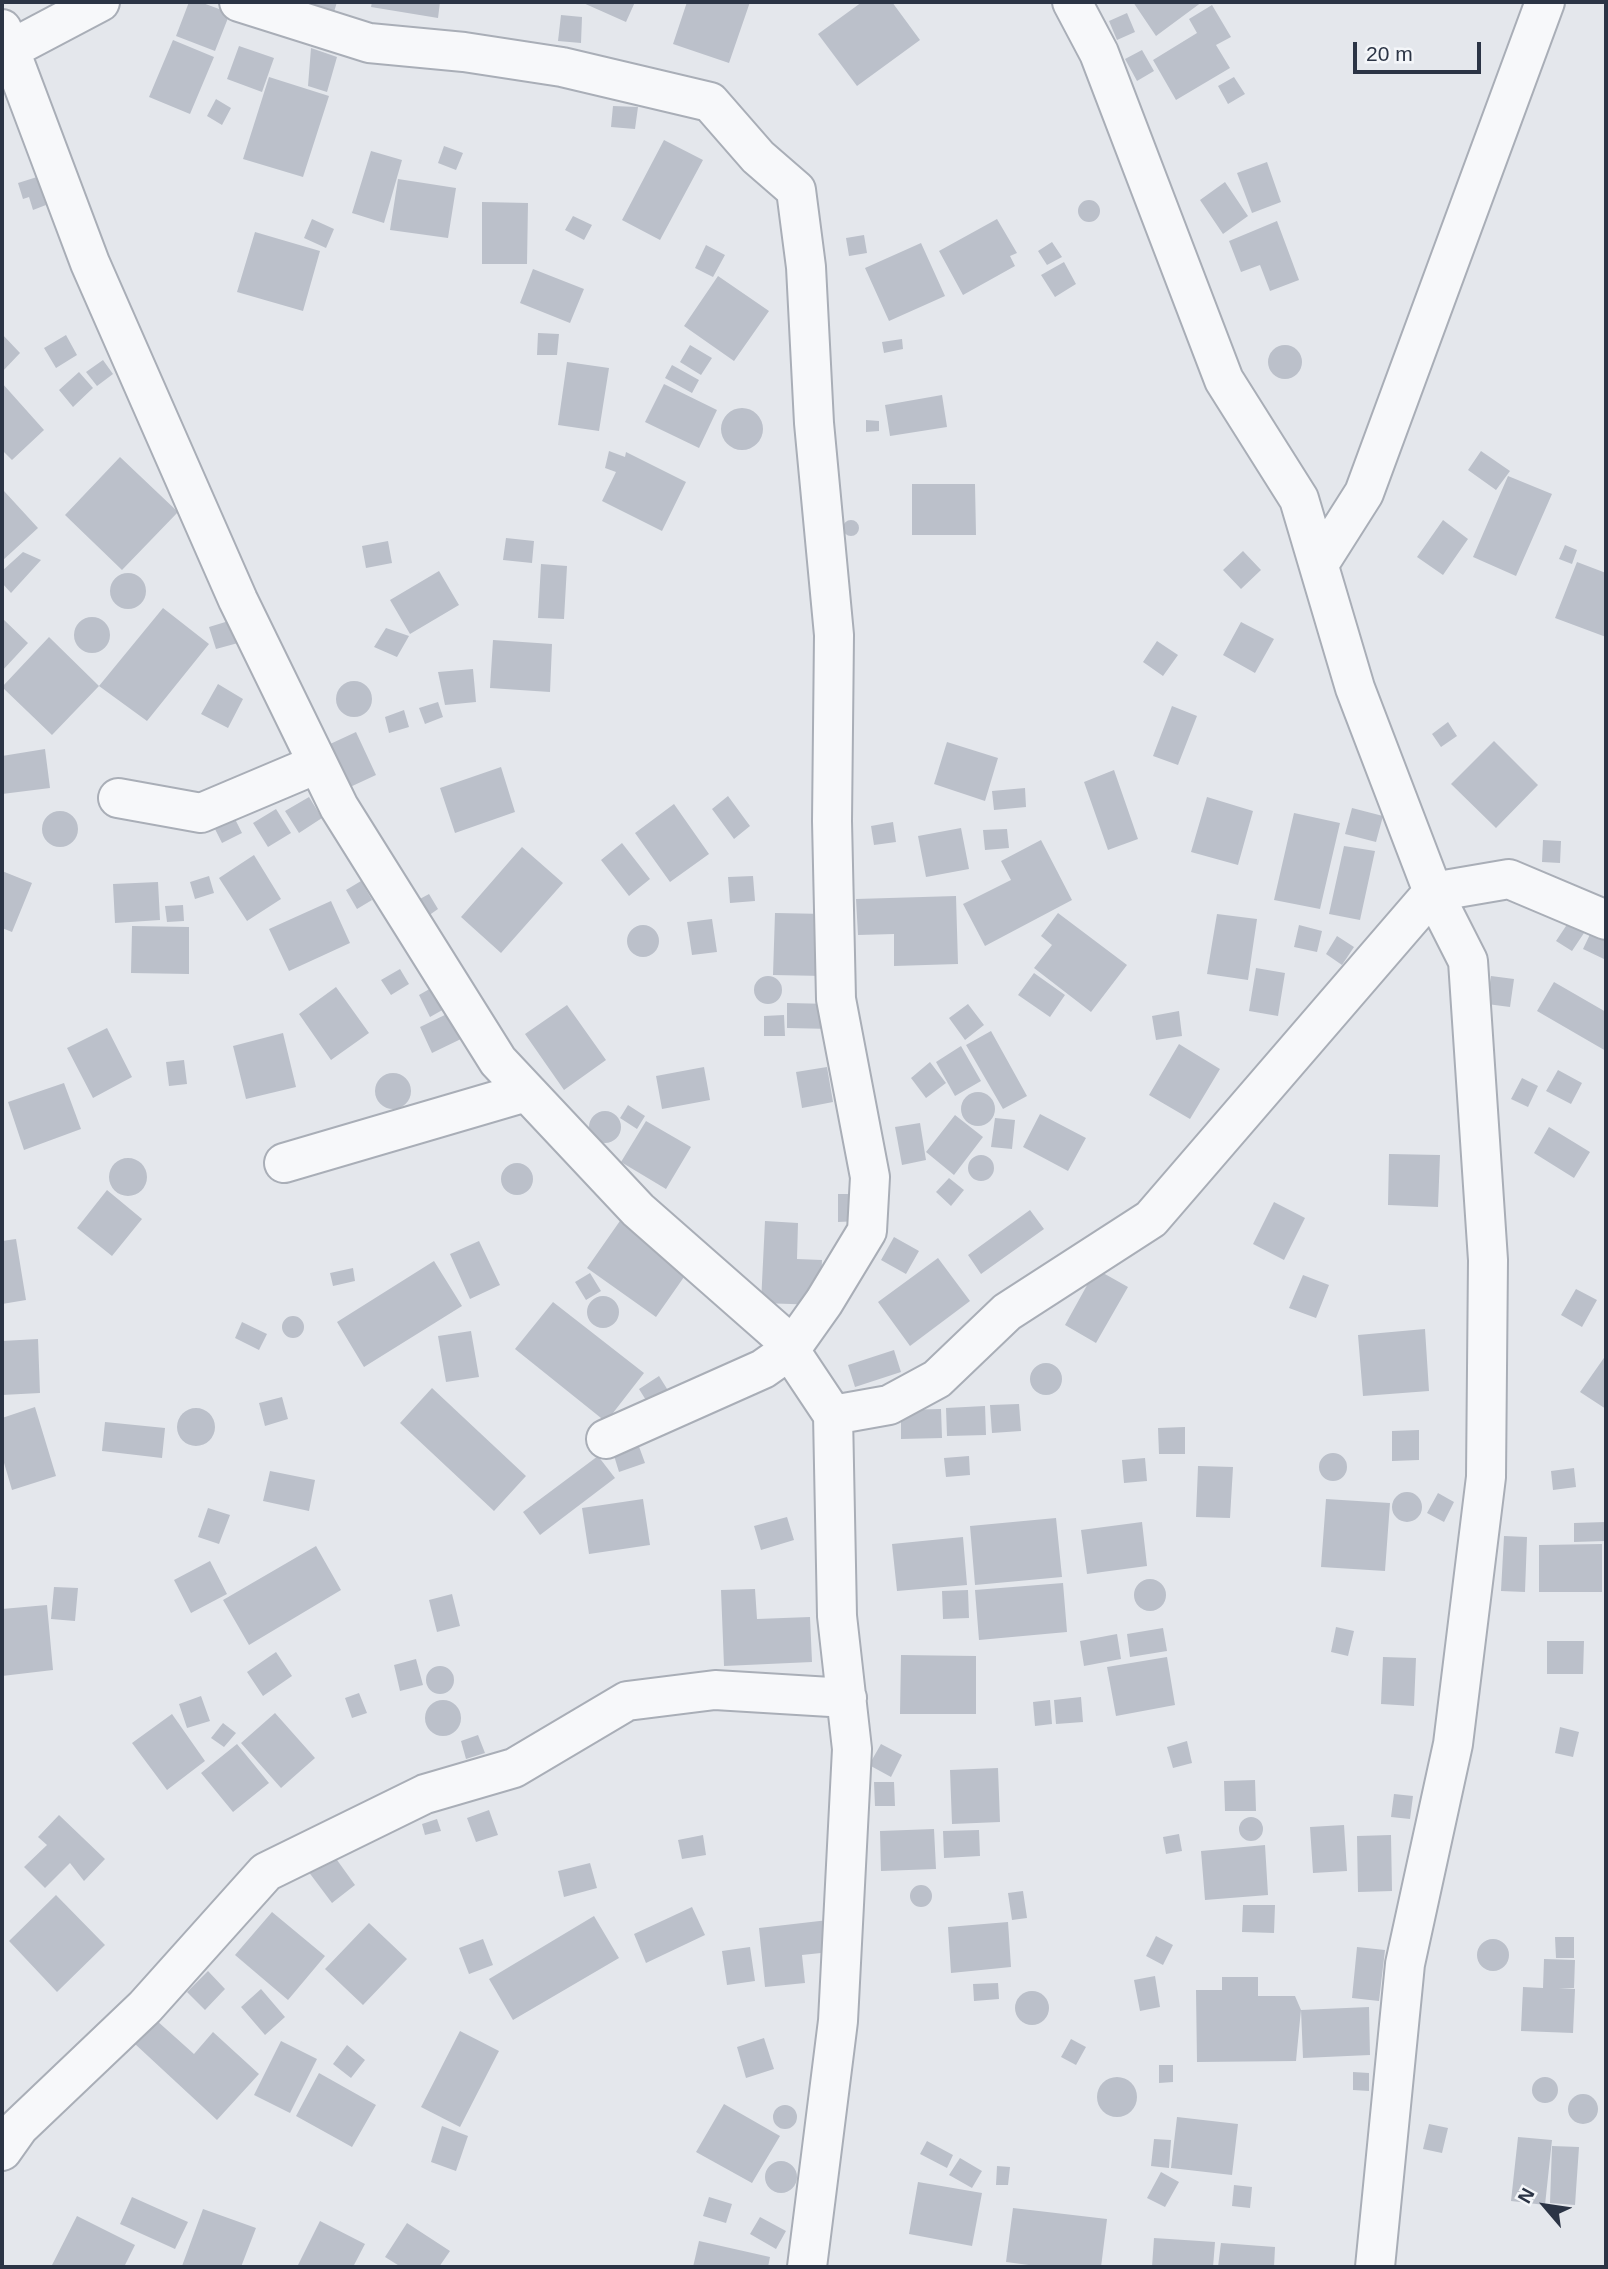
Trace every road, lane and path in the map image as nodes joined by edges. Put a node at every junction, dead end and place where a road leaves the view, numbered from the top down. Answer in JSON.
{"nodes":[{"id":1,"x":100,"y":2,"type":"edge"},
{"id":2,"x":239,"y":2,"type":"edge"},
{"id":3,"x":1072,"y":2,"type":"edge"},
{"id":4,"x":1545,"y":2,"type":"edge"},
{"id":5,"x":6,"y":39,"type":"edge"},
{"id":6,"x":1318,"y":564,"type":"junction"},
{"id":7,"x":317,"y":764,"type":"junction"},
{"id":8,"x":118,"y":798,"type":"dead end"},
{"id":9,"x":1433,"y":892,"type":"junction"},
{"id":10,"x":1606,"y":920,"type":"edge"},
{"id":11,"x":526,"y":1092,"type":"junction"},
{"id":12,"x":284,"y":1163,"type":"dead end"},
{"id":13,"x":790,"y":1350,"type":"junction"},
{"id":14,"x":833,"y":1415,"type":"junction"},
{"id":15,"x":606,"y":1439,"type":"dead end"},
{"id":16,"x":846,"y":1698,"type":"junction"},
{"id":17,"x":2,"y":2151,"type":"edge"},
{"id":18,"x":807,"y":2267,"type":"edge"},
{"id":19,"x":1375,"y":2267,"type":"edge"}],
"edges":[{"from":1,"to":5,"type":"street"},
{"from":2,"to":13,"type":"street"},
{"from":3,"to":6,"type":"street"},
{"from":4,"to":6,"type":"street"},
{"from":5,"to":7,"type":"street"},
{"from":6,"to":9,"type":"street"},
{"from":7,"to":8,"type":"street"},
{"from":7,"to":11,"type":"street"},
{"from":9,"to":10,"type":"street"},
{"from":9,"to":14,"type":"street"},
{"from":9,"to":19,"type":"street"},
{"from":11,"to":12,"type":"street"},
{"from":11,"to":13,"type":"street"},
{"from":13,"to":14,"type":"street"},
{"from":13,"to":15,"type":"street"},
{"from":14,"to":16,"type":"street"},
{"from":16,"to":17,"type":"street"},
{"from":16,"to":18,"type":"street"}]}
